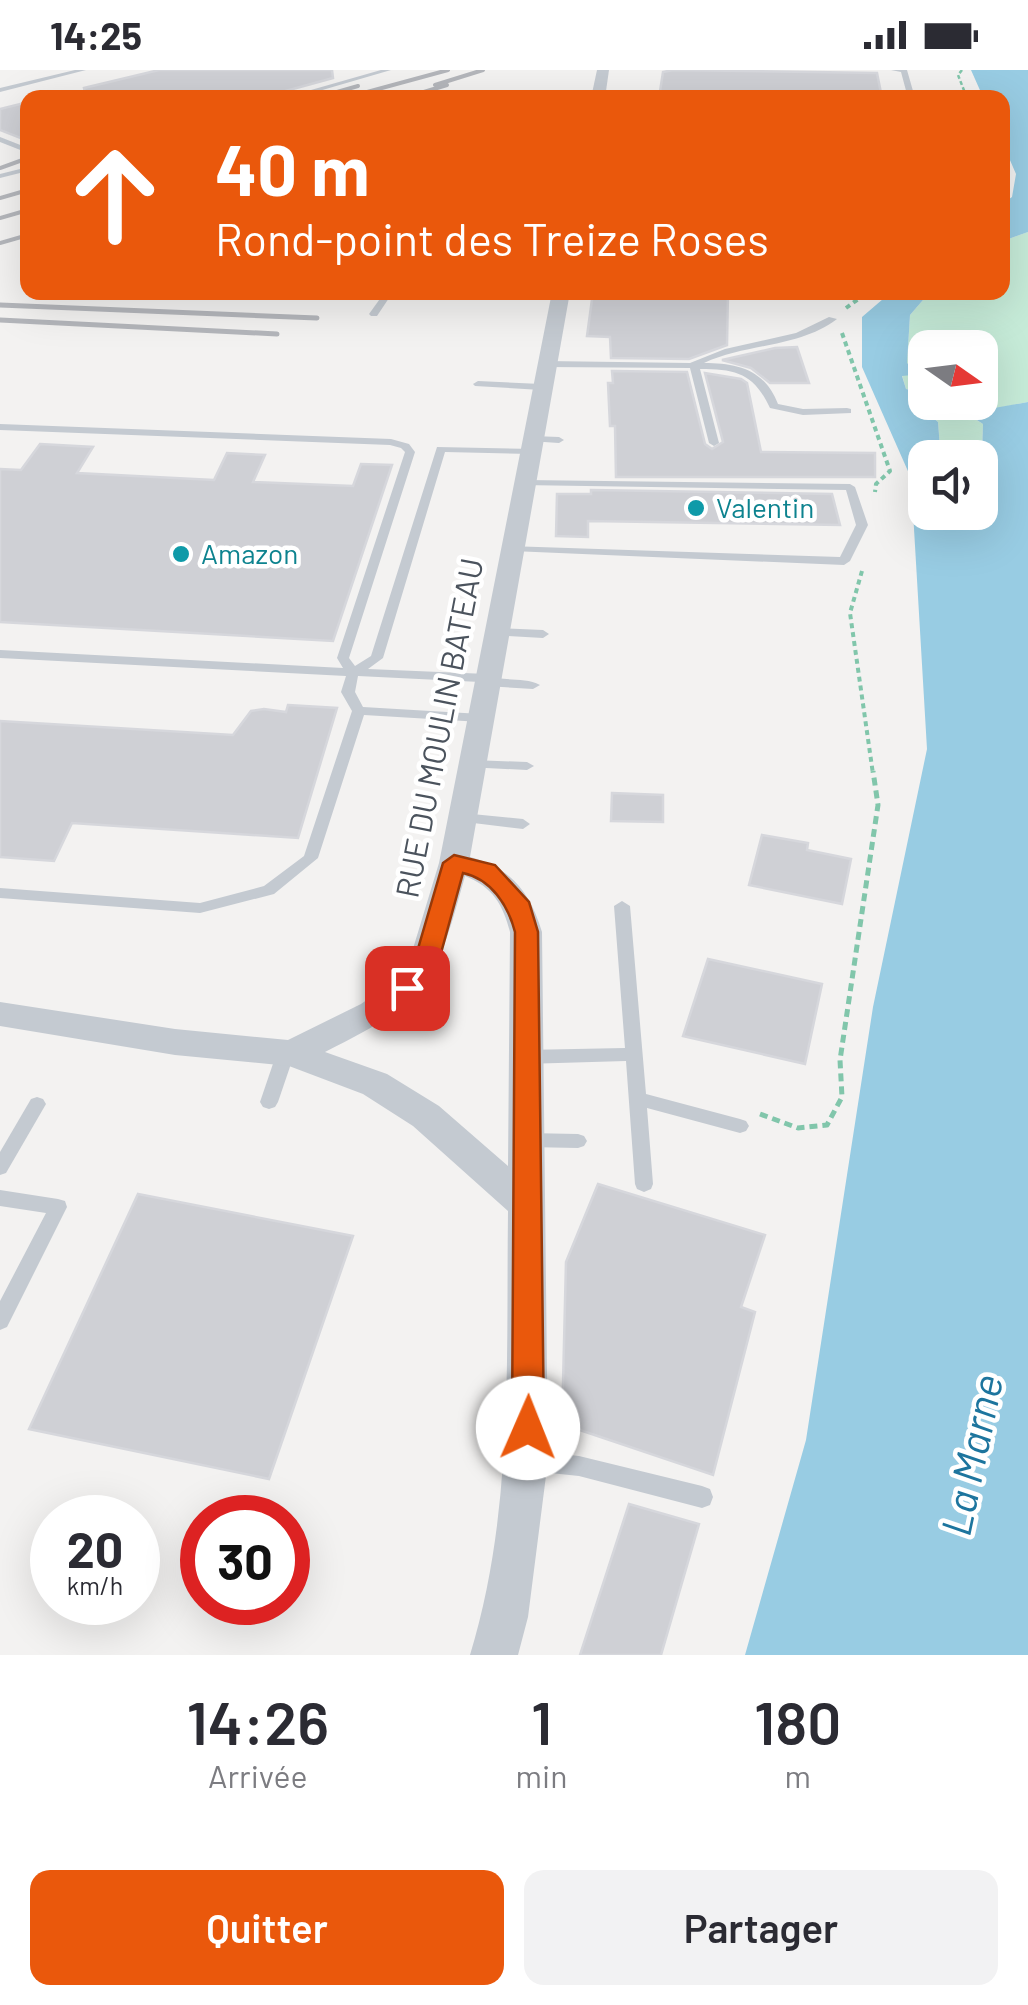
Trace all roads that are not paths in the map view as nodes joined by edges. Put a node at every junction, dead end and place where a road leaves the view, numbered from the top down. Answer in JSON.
{"nodes":[{"id":1,"x":84,"y":70,"type":"edge"},
{"id":2,"x":388,"y":70,"type":"edge"},
{"id":3,"x":894,"y":70,"type":"edge"},
{"id":4,"x":0,"y":90,"type":"edge"},
{"id":5,"x":315,"y":90,"type":"edge"},
{"id":6,"x":910,"y":90,"type":"edge"},
{"id":7,"x":384,"y":300,"type":"edge"},
{"id":8,"x":559,"y":300,"type":"edge"},
{"id":9,"x":374,"y":314,"type":"dead end"},
{"id":10,"x":832,"y":320,"type":"dead end"},
{"id":11,"x":694,"y":364,"type":"junction"},
{"id":12,"x":544,"y":376,"type":"junction"},
{"id":13,"x":478,"y":384,"type":"dead end"},
{"id":14,"x":846,"y":412,"type":"dead end"},
{"id":15,"x":0,"y":428,"type":"edge"},
{"id":16,"x":714,"y":443,"type":"dead end"},
{"id":17,"x":541,"y":444,"type":"junction"},
{"id":18,"x":405,"y":446,"type":"junction"},
{"id":19,"x":441,"y":448,"type":"junction"},
{"id":20,"x":525,"y":484,"type":"junction"},
{"id":21,"x":512,"y":548,"type":"junction"},
{"id":22,"x":495,"y":632,"type":"junction"},
{"id":23,"x":543,"y":634,"type":"dead end"},
{"id":24,"x":0,"y":654,"type":"edge"},
{"id":25,"x":353,"y":672,"type":"junction"},
{"id":26,"x":486,"y":680,"type":"junction"},
{"id":27,"x":534,"y":685,"type":"dead end"},
{"id":28,"x":358,"y":711,"type":"junction"},
{"id":29,"x":480,"y":718,"type":"junction"},
{"id":30,"x":472,"y":764,"type":"junction"},
{"id":31,"x":528,"y":766,"type":"dead end"},
{"id":32,"x":462,"y":818,"type":"junction"},
{"id":33,"x":523,"y":824,"type":"dead end"},
{"id":34,"x":454,"y":863,"type":"junction"},
{"id":35,"x":0,"y":893,"type":"edge"},
{"id":36,"x":622,"y":906,"type":"dead end"},
{"id":37,"x":0,"y":1014,"type":"edge"},
{"id":38,"x":289,"y":1052,"type":"junction"},
{"id":39,"x":634,"y":1054,"type":"junction"},
{"id":40,"x":524,"y":1056,"type":"junction"},
{"id":41,"x":636,"y":1099,"type":"junction"},
{"id":42,"x":269,"y":1102,"type":"dead end"},
{"id":43,"x":36,"y":1104,"type":"dead end"},
{"id":44,"x":746,"y":1118,"type":"road end"},
{"id":45,"x":525,"y":1140,"type":"junction"},
{"id":46,"x":578,"y":1141,"type":"dead end"},
{"id":47,"x":0,"y":1168,"type":"edge"},
{"id":48,"x":644,"y":1184,"type":"dead end"},
{"id":49,"x":0,"y":1198,"type":"edge"},
{"id":50,"x":528,"y":1206,"type":"junction"},
{"id":51,"x":0,"y":1320,"type":"edge"},
{"id":52,"x":527,"y":1460,"type":"junction"},
{"id":53,"x":702,"y":1497,"type":"dead end"},
{"id":54,"x":494,"y":1655,"type":"edge"}],
"edges":[{"from":1,"to":4,"type":"lane"},
{"from":2,"to":5,"type":"lane"},
{"from":3,"to":6,"type":"lane"},
{"from":7,"to":9,"type":"lane"},
{"from":8,"to":12,"type":"street","name":"RUE DU MOULIN BATEAU"},
{"from":10,"to":11,"type":"lane"},
{"from":11,"to":12,"type":"lane"},
{"from":11,"to":14,"type":"lane"},
{"from":11,"to":16,"type":"lane"},
{"from":12,"to":13,"type":"lane"},
{"from":12,"to":17,"type":"street","name":"RUE DU MOULIN BATEAU"},
{"from":15,"to":18,"type":"lane"},
{"from":17,"to":19,"type":"lane"},
{"from":17,"to":20,"type":"street","name":"RUE DU MOULIN BATEAU"},
{"from":18,"to":19,"type":"lane"},
{"from":18,"to":25,"type":"lane"},
{"from":19,"to":25,"type":"lane"},
{"from":20,"to":21,"type":"street","name":"RUE DU MOULIN BATEAU"},
{"from":20,"to":21,"type":"lane"},
{"from":21,"to":22,"type":"street","name":"RUE DU MOULIN BATEAU"},
{"from":22,"to":23,"type":"lane"},
{"from":22,"to":26,"type":"street","name":"RUE DU MOULIN BATEAU"},
{"from":24,"to":25,"type":"lane"},
{"from":25,"to":26,"type":"lane"},
{"from":25,"to":28,"type":"lane"},
{"from":26,"to":27,"type":"lane"},
{"from":26,"to":29,"type":"street","name":"RUE DU MOULIN BATEAU"},
{"from":28,"to":29,"type":"lane"},
{"from":28,"to":35,"type":"lane"},
{"from":29,"to":30,"type":"street","name":"RUE DU MOULIN BATEAU"},
{"from":30,"to":31,"type":"lane"},
{"from":30,"to":32,"type":"street","name":"RUE DU MOULIN BATEAU"},
{"from":32,"to":33,"type":"lane"},
{"from":32,"to":34,"type":"street","name":"RUE DU MOULIN BATEAU"},
{"from":34,"to":38,"type":"street","name":"RUE DU MOULIN BATEAU"},
{"from":34,"to":40,"type":"street"},
{"from":36,"to":39,"type":"lane"},
{"from":37,"to":38,"type":"street"},
{"from":38,"to":42,"type":"lane"},
{"from":38,"to":50,"type":"street"},
{"from":39,"to":40,"type":"lane"},
{"from":39,"to":41,"type":"lane"},
{"from":40,"to":45,"type":"street"},
{"from":41,"to":44,"type":"lane"},
{"from":41,"to":48,"type":"lane"},
{"from":43,"to":47,"type":"lane"},
{"from":45,"to":46,"type":"lane"},
{"from":45,"to":50,"type":"street"},
{"from":49,"to":51,"type":"lane"},
{"from":50,"to":52,"type":"street"},
{"from":52,"to":53,"type":"lane"},
{"from":52,"to":54,"type":"street"}]}
